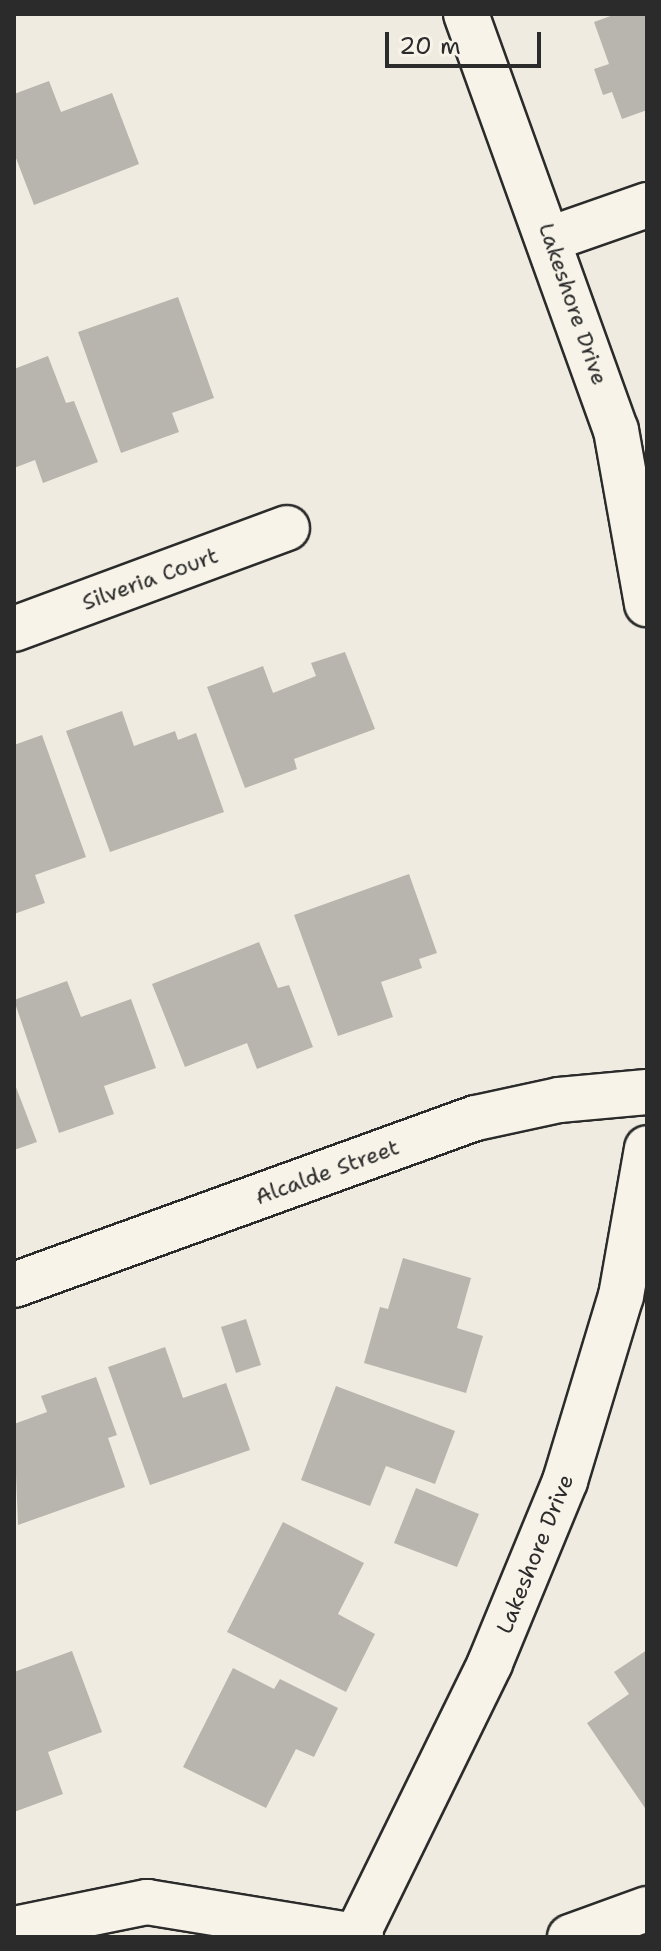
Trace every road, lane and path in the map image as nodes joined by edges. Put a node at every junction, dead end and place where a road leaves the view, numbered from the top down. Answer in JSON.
{"nodes":[{"id":1,"x":466,"y":14,"type":"edge"},
{"id":2,"x":647,"y":205,"type":"edge"},
{"id":3,"x":550,"y":239,"type":"junction"},
{"id":4,"x":287,"y":528,"type":"dead end"},
{"id":5,"x":647,"y":604,"type":"edge"},
{"id":6,"x":14,"y":629,"type":"edge"},
{"id":7,"x":647,"y":1092,"type":"edge"},
{"id":8,"x":647,"y":1148,"type":"edge"},
{"id":9,"x":14,"y":1285,"type":"edge"},
{"id":10,"x":647,"y":1909,"type":"edge"},
{"id":11,"x":14,"y":1929,"type":"edge"},
{"id":12,"x":358,"y":1937,"type":"edge"},
{"id":13,"x":570,"y":1937,"type":"edge"}],
"edges":[{"from":1,"to":3,"type":"street","name":"Lakeshore Drive"},
{"from":2,"to":3,"type":"street"},
{"from":3,"to":5,"type":"street","name":"Lakeshore Drive"},
{"from":4,"to":6,"type":"street","name":"Silveria Court"},
{"from":7,"to":9,"type":"street","name":"Alcalde Street"},
{"from":8,"to":12,"type":"street","name":"Lakeshore Drive"},
{"from":10,"to":13,"type":"street"},
{"from":11,"to":12,"type":"street"}]}
